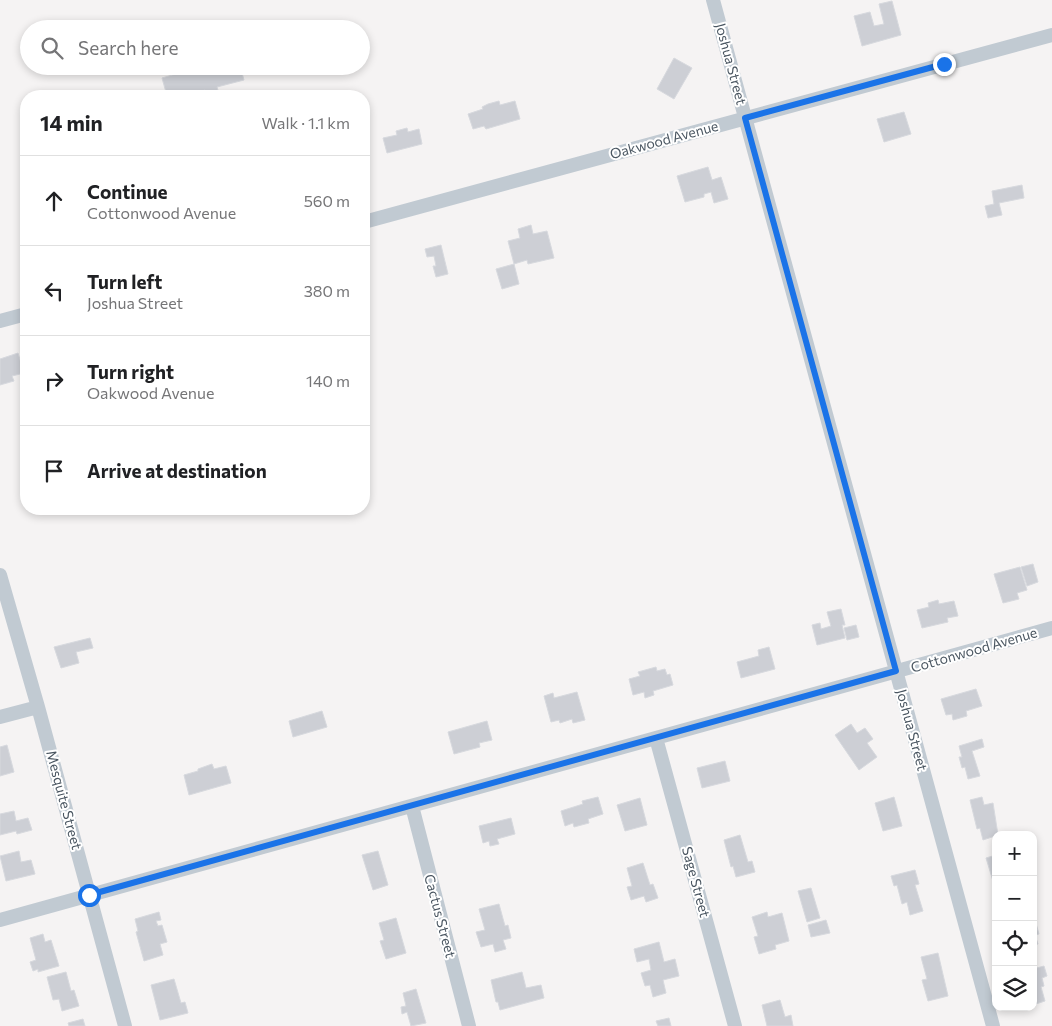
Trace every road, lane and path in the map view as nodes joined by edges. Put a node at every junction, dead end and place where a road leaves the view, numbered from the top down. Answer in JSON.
{"nodes":[{"id":1,"x":713,"y":0,"type":"edge"},
{"id":2,"x":1052,"y":35,"type":"edge"},
{"id":3,"x":745,"y":118,"type":"junction"},
{"id":4,"x":370,"y":220,"type":"edge"},
{"id":5,"x":20,"y":316,"type":"edge"},
{"id":6,"x":0,"y":321,"type":"edge"},
{"id":7,"x":0,"y":575,"type":"edge"},
{"id":8,"x":1052,"y":628,"type":"edge"},
{"id":9,"x":896,"y":671,"type":"junction"},
{"id":10,"x":38,"y":706,"type":"junction"},
{"id":11,"x":0,"y":717,"type":"edge"},
{"id":12,"x":656,"y":738,"type":"junction"},
{"id":13,"x":412,"y":806,"type":"junction"},
{"id":14,"x":89,"y":895,"type":"junction"},
{"id":15,"x":0,"y":920,"type":"edge"},
{"id":16,"x":125,"y":1026,"type":"edge"},
{"id":17,"x":469,"y":1026,"type":"edge"},
{"id":18,"x":735,"y":1026,"type":"edge"},
{"id":19,"x":994,"y":1026,"type":"edge"}],
"edges":[{"from":1,"to":3,"type":"street","name":"Joshua Street"},
{"from":2,"to":3,"type":"street","name":"Oakwood Avenue"},
{"from":3,"to":4,"type":"street","name":"Oakwood Avenue"},
{"from":3,"to":9,"type":"street","name":"Joshua Street"},
{"from":5,"to":6,"type":"street"},
{"from":7,"to":10,"type":"street","name":"Mesquite Street"},
{"from":8,"to":9,"type":"street","name":"Cottonwood Avenue"},
{"from":9,"to":12,"type":"street","name":"Cottonwood Avenue"},
{"from":9,"to":19,"type":"street","name":"Joshua Street"},
{"from":10,"to":11,"type":"street"},
{"from":10,"to":14,"type":"street","name":"Mesquite Street"},
{"from":12,"to":13,"type":"street","name":"Cottonwood Avenue"},
{"from":12,"to":18,"type":"street","name":"Sage Street"},
{"from":13,"to":14,"type":"street","name":"Cottonwood Avenue"},
{"from":13,"to":17,"type":"street","name":"Cactus Street"},
{"from":14,"to":15,"type":"street","name":"Cottonwood Avenue"},
{"from":14,"to":16,"type":"street","name":"Mesquite Street"}]}
